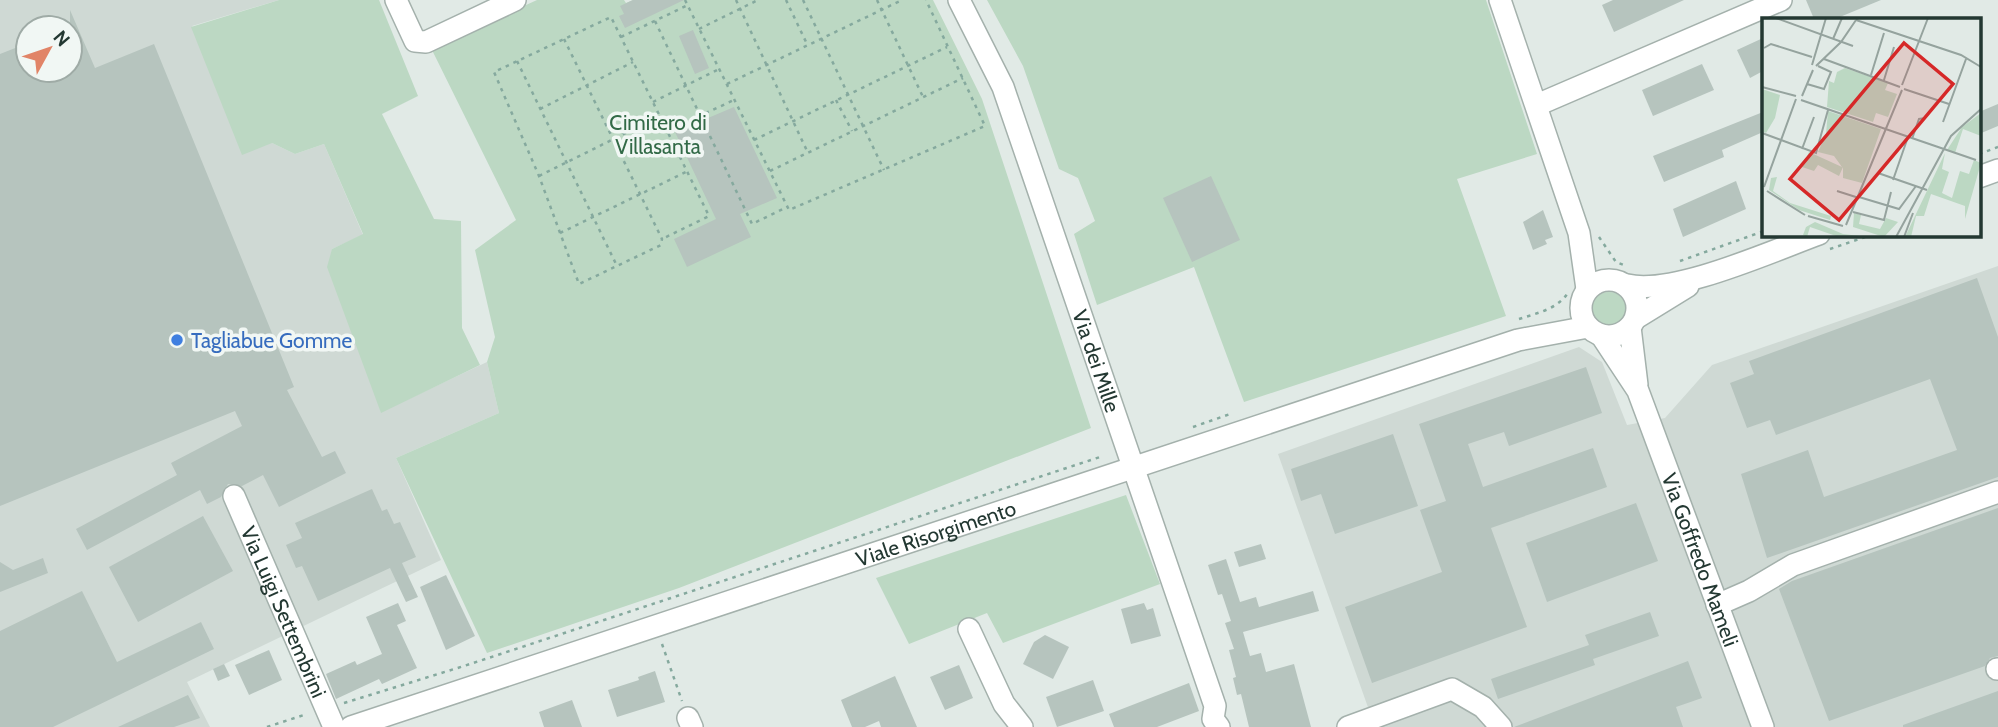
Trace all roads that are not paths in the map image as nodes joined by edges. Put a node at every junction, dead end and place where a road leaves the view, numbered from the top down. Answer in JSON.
{"nodes":[{"id":1,"x":396,"y":0,"type":"edge"},
{"id":2,"x":515,"y":0,"type":"edge"},
{"id":3,"x":959,"y":0,"type":"edge"},
{"id":4,"x":1500,"y":0,"type":"edge"},
{"id":5,"x":1781,"y":0,"type":"edge"},
{"id":6,"x":1537,"y":105,"type":"junction"},
{"id":7,"x":1998,"y":170,"type":"edge"},
{"id":8,"x":1980,"y":177,"type":"edge"},
{"id":9,"x":1590,"y":235,"type":"junction"},
{"id":10,"x":1813,"y":236,"type":"edge"},
{"id":11,"x":1708,"y":274,"type":"junction"},
{"id":12,"x":1620,"y":277,"type":"junction"},
{"id":13,"x":1580,"y":293,"type":"junction"},
{"id":14,"x":1633,"y":323,"type":"junction"},
{"id":15,"x":1518,"y":330,"type":"junction"},
{"id":16,"x":1595,"y":331,"type":"junction"},
{"id":17,"x":1638,"y":391,"type":"junction"},
{"id":18,"x":1131,"y":468,"type":"junction"},
{"id":19,"x":1998,"y":492,"type":"edge"},
{"id":20,"x":234,"y":496,"type":"dead end"},
{"id":21,"x":1717,"y":605,"type":"junction"},
{"id":22,"x":968,"y":629,"type":"dead end"},
{"id":23,"x":331,"y":717,"type":"edge"},
{"id":24,"x":1212,"y":724,"type":"edge"},
{"id":25,"x":351,"y":727,"type":"edge"},
{"id":26,"x":1022,"y":727,"type":"edge"},
{"id":27,"x":1348,"y":727,"type":"edge"},
{"id":28,"x":1501,"y":727,"type":"edge"},
{"id":29,"x":1763,"y":727,"type":"edge"}],
"edges":[{"from":1,"to":2,"type":"street"},
{"from":3,"to":18,"type":"street","name":"Via dei Mille"},
{"from":4,"to":6,"type":"street"},
{"from":5,"to":6,"type":"street"},
{"from":6,"to":9,"type":"street"},
{"from":7,"to":8,"type":"street"},
{"from":9,"to":12,"type":"street"},
{"from":9,"to":13,"type":"street"},
{"from":10,"to":11,"type":"street"},
{"from":11,"to":12,"type":"street"},
{"from":11,"to":14,"type":"street"},
{"from":12,"to":13,"type":"street"},
{"from":12,"to":14,"type":"street"},
{"from":13,"to":15,"type":"street","name":"Viale Risorgimento"},
{"from":13,"to":16,"type":"street"},
{"from":14,"to":16,"type":"street"},
{"from":14,"to":17,"type":"street","name":"Via Goffredo Mameli"},
{"from":15,"to":16,"type":"street","name":"Viale Risorgimento"},
{"from":15,"to":18,"type":"street","name":"Viale Risorgimento"},
{"from":16,"to":17,"type":"street","name":"Via Goffredo Mameli"},
{"from":17,"to":21,"type":"street","name":"Via Goffredo Mameli"},
{"from":18,"to":24,"type":"street","name":"Via dei Mille"},
{"from":18,"to":25,"type":"street","name":"Viale Risorgimento"},
{"from":19,"to":21,"type":"street"},
{"from":20,"to":23,"type":"street","name":"Via Luigi Settembrini"},
{"from":21,"to":29,"type":"street","name":"Via Goffredo Mameli"},
{"from":22,"to":26,"type":"street"},
{"from":27,"to":28,"type":"street"}]}
